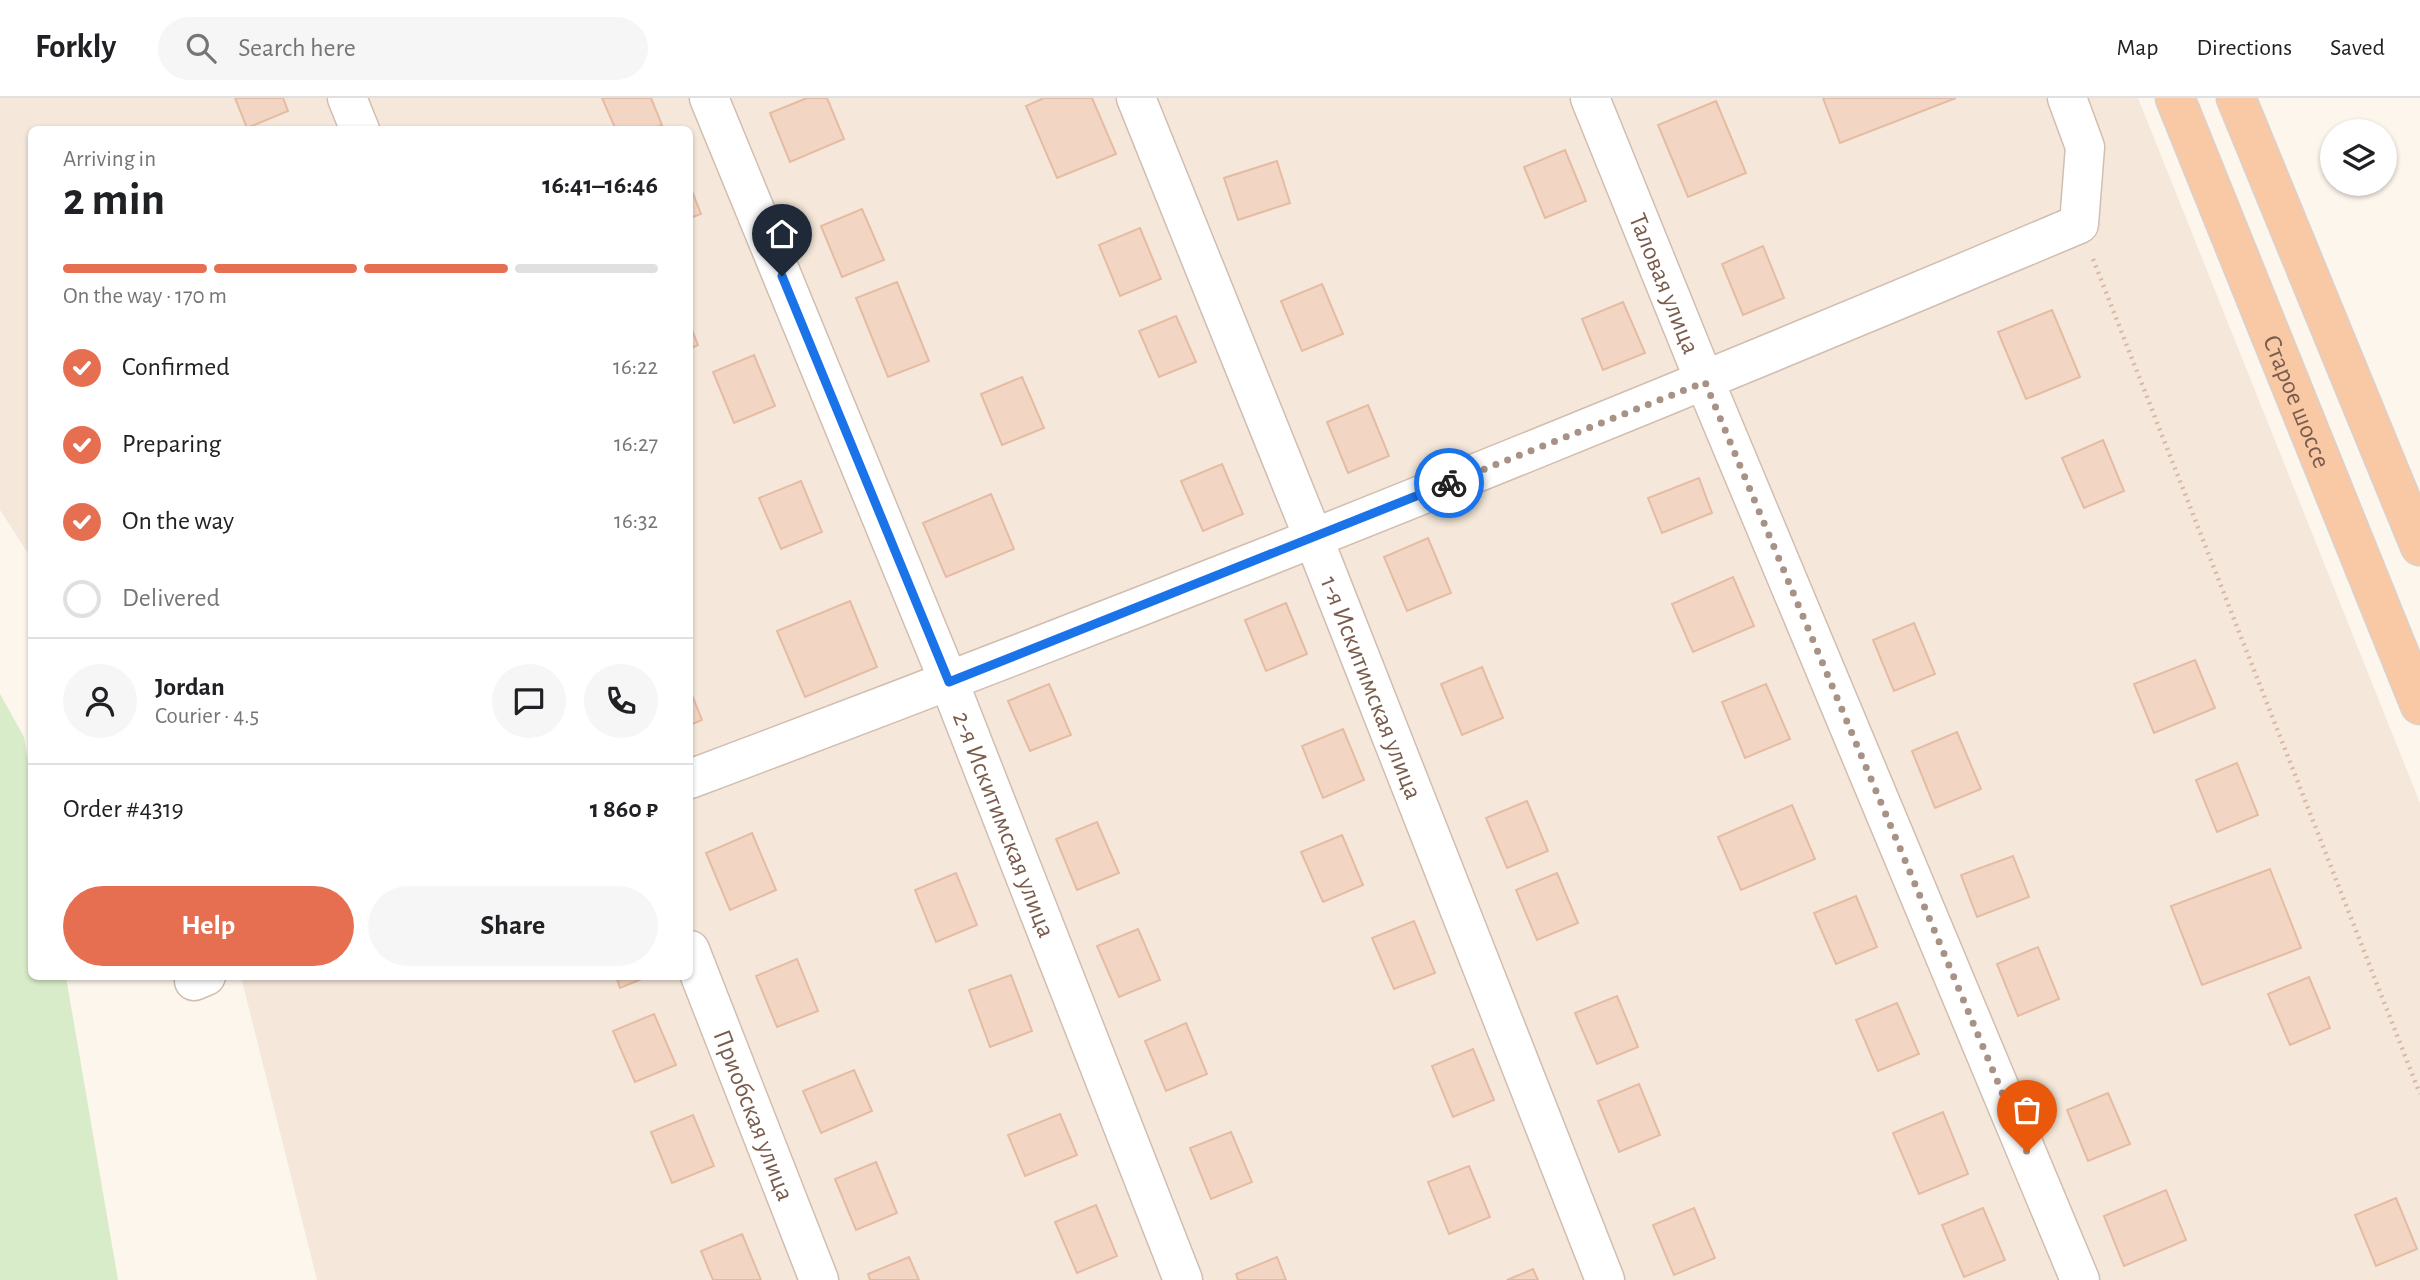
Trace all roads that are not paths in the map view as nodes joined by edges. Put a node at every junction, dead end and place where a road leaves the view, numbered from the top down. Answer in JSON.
{"nodes":[{"id":1,"x":347,"y":98,"type":"edge"},
{"id":2,"x":709,"y":98,"type":"edge"},
{"id":3,"x":1136,"y":98,"type":"edge"},
{"id":4,"x":1590,"y":98,"type":"edge"},
{"id":5,"x":2067,"y":98,"type":"edge"},
{"id":6,"x":2175,"y":98,"type":"edge"},
{"id":7,"x":2235,"y":98,"type":"edge"},
{"id":8,"x":358,"y":126,"type":"edge"},
{"id":9,"x":1705,"y":382,"type":"junction"},
{"id":10,"x":1313,"y":537,"type":"junction"},
{"id":11,"x":2420,"y":546,"type":"edge"},
{"id":12,"x":949,"y":682,"type":"junction"},
{"id":13,"x":2420,"y":705,"type":"edge"},
{"id":14,"x":693,"y":778,"type":"edge"},
{"id":15,"x":693,"y":958,"type":"edge"},
{"id":16,"x":819,"y":1280,"type":"edge"},
{"id":17,"x":1183,"y":1280,"type":"edge"},
{"id":18,"x":1605,"y":1280,"type":"edge"},
{"id":19,"x":2080,"y":1280,"type":"edge"}],
"edges":[{"from":1,"to":8,"type":"street"},
{"from":2,"to":12,"type":"street","name":"2-я Искитимская улица"},
{"from":3,"to":10,"type":"street","name":"1-я Искитимская улица"},
{"from":4,"to":9,"type":"street","name":"Таловая улица"},
{"from":5,"to":9,"type":"street"},
{"from":6,"to":13,"type":"highway","name":"Старое шоссе"},
{"from":7,"to":11,"type":"highway"},
{"from":9,"to":10,"type":"street"},
{"from":9,"to":19,"type":"street","name":"Таловая улица"},
{"from":10,"to":12,"type":"street"},
{"from":10,"to":18,"type":"street","name":"1-я Искитимская улица"},
{"from":12,"to":14,"type":"street"},
{"from":12,"to":17,"type":"street","name":"2-я Искитимская улица"},
{"from":15,"to":16,"type":"street","name":"Приобская улица"}]}
